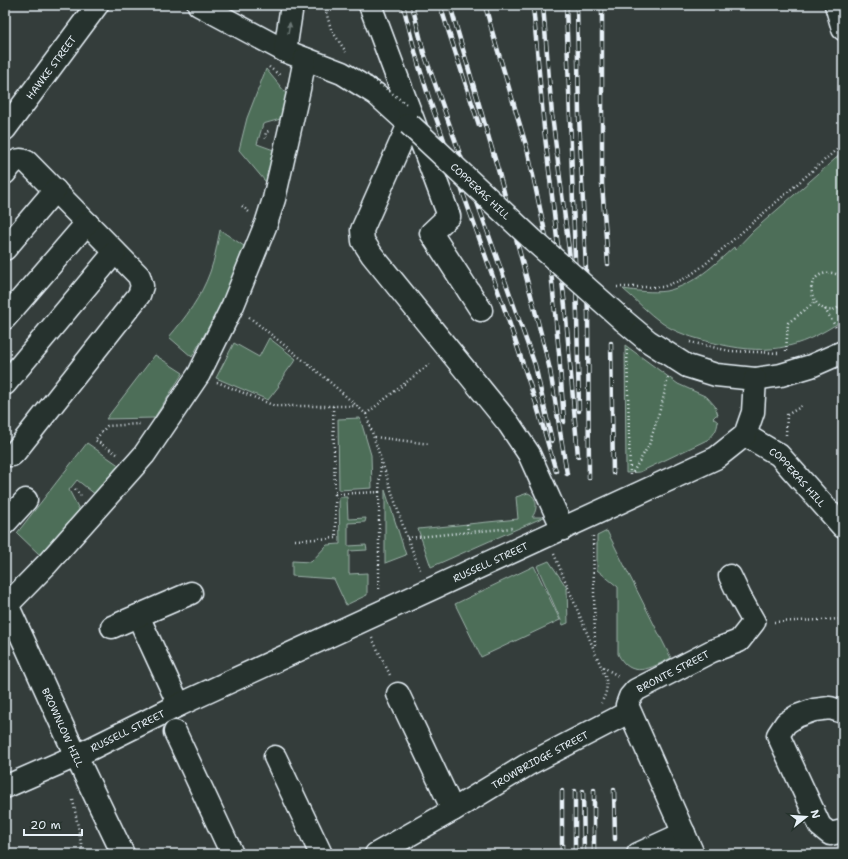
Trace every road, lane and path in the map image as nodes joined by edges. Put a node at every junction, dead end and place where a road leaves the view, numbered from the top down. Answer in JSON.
{"nodes":[{"id":1,"x":97,"y":5,"type":"edge"},
{"id":2,"x":199,"y":5,"type":"edge"},
{"id":3,"x":292,"y":5,"type":"edge"},
{"id":4,"x":370,"y":5,"type":"edge"},
{"id":5,"x":836,"y":5,"type":"edge"},
{"id":6,"x":843,"y":29,"type":"edge"},
{"id":7,"x":285,"y":51,"type":"junction"},
{"id":8,"x":305,"y":59,"type":"junction"},
{"id":9,"x":409,"y":124,"type":"junction"},
{"id":10,"x":5,"y":129,"type":"edge"},
{"id":11,"x":843,"y":144,"type":"edge"},
{"id":12,"x":5,"y":173,"type":"edge"},
{"id":13,"x":55,"y":190,"type":"junction"},
{"id":14,"x":87,"y":223,"type":"junction"},
{"id":15,"x":5,"y":249,"type":"edge"},
{"id":16,"x":115,"y":252,"type":"junction"},
{"id":17,"x":843,"y":278,"type":"edge"},
{"id":18,"x":617,"y":291,"type":"dead end"},
{"id":19,"x":815,"y":302,"type":"junction"},
{"id":20,"x":843,"y":304,"type":"edge"},
{"id":21,"x":233,"y":305,"type":"junction"},
{"id":22,"x":825,"y":309,"type":"junction"},
{"id":23,"x":481,"y":310,"type":"dead end"},
{"id":24,"x":5,"y":318,"type":"edge"},
{"id":25,"x":626,"y":322,"type":"junction"},
{"id":26,"x":837,"y":329,"type":"dead end"},
{"id":27,"x":689,"y":342,"type":"dead end"},
{"id":28,"x":448,"y":349,"type":"junction"},
{"id":29,"x":786,"y":351,"type":"dead end"},
{"id":30,"x":843,"y":352,"type":"edge"},
{"id":31,"x":781,"y":353,"type":"dead end"},
{"id":32,"x":669,"y":373,"type":"dead end"},
{"id":33,"x":199,"y":374,"type":"junction"},
{"id":34,"x":755,"y":379,"type":"junction"},
{"id":35,"x":5,"y":384,"type":"edge"},
{"id":36,"x":333,"y":406,"type":"junction"},
{"id":37,"x":358,"y":406,"type":"junction"},
{"id":38,"x":366,"y":414,"type":"junction"},
{"id":39,"x":167,"y":423,"type":"junction"},
{"id":40,"x":745,"y":435,"type":"junction"},
{"id":41,"x":374,"y":437,"type":"junction"},
{"id":42,"x":430,"y":444,"type":"dead end"},
{"id":43,"x":5,"y":455,"type":"edge"},
{"id":44,"x":381,"y":459,"type":"junction"},
{"id":45,"x":134,"y":466,"type":"junction"},
{"id":46,"x":379,"y":492,"type":"junction"},
{"id":47,"x":335,"y":494,"type":"junction"},
{"id":48,"x":26,"y":500,"type":"dead end"},
{"id":49,"x":593,"y":514,"type":"junction"},
{"id":50,"x":5,"y":523,"type":"edge"},
{"id":51,"x":467,"y":524,"type":"dead end"},
{"id":52,"x":843,"y":526,"type":"edge"},
{"id":53,"x":513,"y":528,"type":"dead end"},
{"id":54,"x":468,"y":532,"type":"junction"},
{"id":55,"x":555,"y":533,"type":"junction"},
{"id":56,"x":408,"y":538,"type":"junction"},
{"id":57,"x":296,"y":540,"type":"dead end"},
{"id":58,"x":730,"y":576,"type":"dead end"},
{"id":59,"x":428,"y":591,"type":"junction"},
{"id":60,"x":191,"y":592,"type":"dead end"},
{"id":61,"x":6,"y":602,"type":"edge"},
{"id":62,"x":138,"y":616,"type":"junction"},
{"id":63,"x":372,"y":617,"type":"junction"},
{"id":64,"x":843,"y":619,"type":"edge"},
{"id":65,"x":754,"y":622,"type":"junction"},
{"id":66,"x":112,"y":627,"type":"dead end"},
{"id":67,"x":595,"y":650,"type":"junction"},
{"id":68,"x":398,"y":694,"type":"joint"},
{"id":69,"x":179,"y":705,"type":"junction"},
{"id":70,"x":599,"y":706,"type":"dead end"},
{"id":71,"x":629,"y":712,"type":"junction"},
{"id":72,"x":843,"y":712,"type":"edge"},
{"id":73,"x":175,"y":732,"type":"dead end"},
{"id":74,"x":76,"y":756,"type":"junction"},
{"id":75,"x":275,"y":757,"type":"dead end"},
{"id":76,"x":5,"y":787,"type":"edge"},
{"id":77,"x":452,"y":810,"type":"junction"},
{"id":78,"x":843,"y":832,"type":"edge"},
{"id":79,"x":684,"y":833,"type":"junction"},
{"id":80,"x":123,"y":854,"type":"edge"},
{"id":81,"x":232,"y":854,"type":"edge"},
{"id":82,"x":321,"y":854,"type":"edge"},
{"id":83,"x":376,"y":854,"type":"edge"},
{"id":84,"x":638,"y":854,"type":"edge"},
{"id":85,"x":694,"y":854,"type":"edge"}],
"edges":[{"from":1,"to":10,"type":"street","name":"HAWKE STREET"},
{"from":2,"to":7,"type":"street","name":"COPPERAS HILL"},
{"from":7,"to":3,"type":"street","one_way":true},
{"from":4,"to":23,"type":"street"},
{"from":5,"to":6,"type":"street"},
{"from":7,"to":8,"type":"street","name":"COPPERAS HILL"},
{"from":8,"to":9,"type":"street","name":"COPPERAS HILL"},
{"from":8,"to":21,"type":"street"},
{"from":9,"to":25,"type":"street","name":"COPPERAS HILL","bridge":true},
{"from":9,"to":28,"type":"street"},
{"from":11,"to":18,"type":"path"},
{"from":12,"to":13,"type":"street"},
{"from":13,"to":14,"type":"street"},
{"from":13,"to":15,"type":"street"},
{"from":14,"to":16,"type":"street"},
{"from":14,"to":24,"type":"street"},
{"from":16,"to":35,"type":"street"},
{"from":16,"to":43,"type":"street"},
{"from":17,"to":19,"type":"path"},
{"from":19,"to":22,"type":"path"},
{"from":19,"to":29,"type":"path"},
{"from":20,"to":22,"type":"path"},
{"from":21,"to":33,"type":"street"},
{"from":21,"to":37,"type":"path"},
{"from":22,"to":26,"type":"path"},
{"from":25,"to":32,"type":"path"},
{"from":25,"to":34,"type":"street","name":"COPPERAS HILL"},
{"from":27,"to":31,"type":"path"},
{"from":28,"to":38,"type":"path"},
{"from":28,"to":55,"type":"street"},
{"from":30,"to":34,"type":"street","name":"COPPERAS HILL"},
{"from":33,"to":36,"type":"path"},
{"from":33,"to":39,"type":"street"},
{"from":34,"to":40,"type":"street"},
{"from":36,"to":37,"type":"path"},
{"from":36,"to":47,"type":"path"},
{"from":37,"to":38,"type":"path"},
{"from":38,"to":41,"type":"path"},
{"from":39,"to":45,"type":"street"},
{"from":39,"to":45,"type":"path"},
{"from":40,"to":49,"type":"street","name":"RUSSELL STREET"},
{"from":40,"to":52,"type":"street","name":"COPPERAS HILL"},
{"from":41,"to":42,"type":"path"},
{"from":41,"to":44,"type":"path"},
{"from":44,"to":46,"type":"path"},
{"from":44,"to":56,"type":"path"},
{"from":45,"to":61,"type":"street"},
{"from":46,"to":47,"type":"path"},
{"from":46,"to":63,"type":"path"},
{"from":47,"to":57,"type":"path"},
{"from":48,"to":50,"type":"street"},
{"from":49,"to":55,"type":"street","name":"RUSSELL STREET"},
{"from":49,"to":67,"type":"path"},
{"from":51,"to":54,"type":"path"},
{"from":53,"to":54,"type":"path"},
{"from":54,"to":56,"type":"path"},
{"from":55,"to":59,"type":"street","name":"RUSSELL STREET"},
{"from":55,"to":67,"type":"path"},
{"from":56,"to":59,"type":"path"},
{"from":58,"to":65,"type":"street"},
{"from":59,"to":63,"type":"street","name":"RUSSELL STREET"},
{"from":60,"to":62,"type":"street"},
{"from":61,"to":74,"type":"street","name":"BROWNLOW HILL"},
{"from":62,"to":66,"type":"street"},
{"from":62,"to":69,"type":"street"},
{"from":63,"to":68,"type":"path"},
{"from":63,"to":69,"type":"street","name":"RUSSELL STREET"},
{"from":64,"to":65,"type":"path"},
{"from":65,"to":71,"type":"street","name":"BRONTE STREET"},
{"from":67,"to":70,"type":"path"},
{"from":68,"to":77,"type":"street"},
{"from":69,"to":74,"type":"street","name":"RUSSELL STREET"},
{"from":71,"to":77,"type":"street","name":"TROWBRIDGE STREET"},
{"from":71,"to":79,"type":"street"},
{"from":72,"to":78,"type":"street"},
{"from":73,"to":81,"type":"street"},
{"from":74,"to":76,"type":"street","name":"RUSSELL STREET"},
{"from":74,"to":80,"type":"street","name":"BROWNLOW HILL"},
{"from":75,"to":82,"type":"street"},
{"from":77,"to":83,"type":"street","name":"TROWBRIDGE STREET"},
{"from":79,"to":84,"type":"street"},
{"from":79,"to":85,"type":"street"}]}
